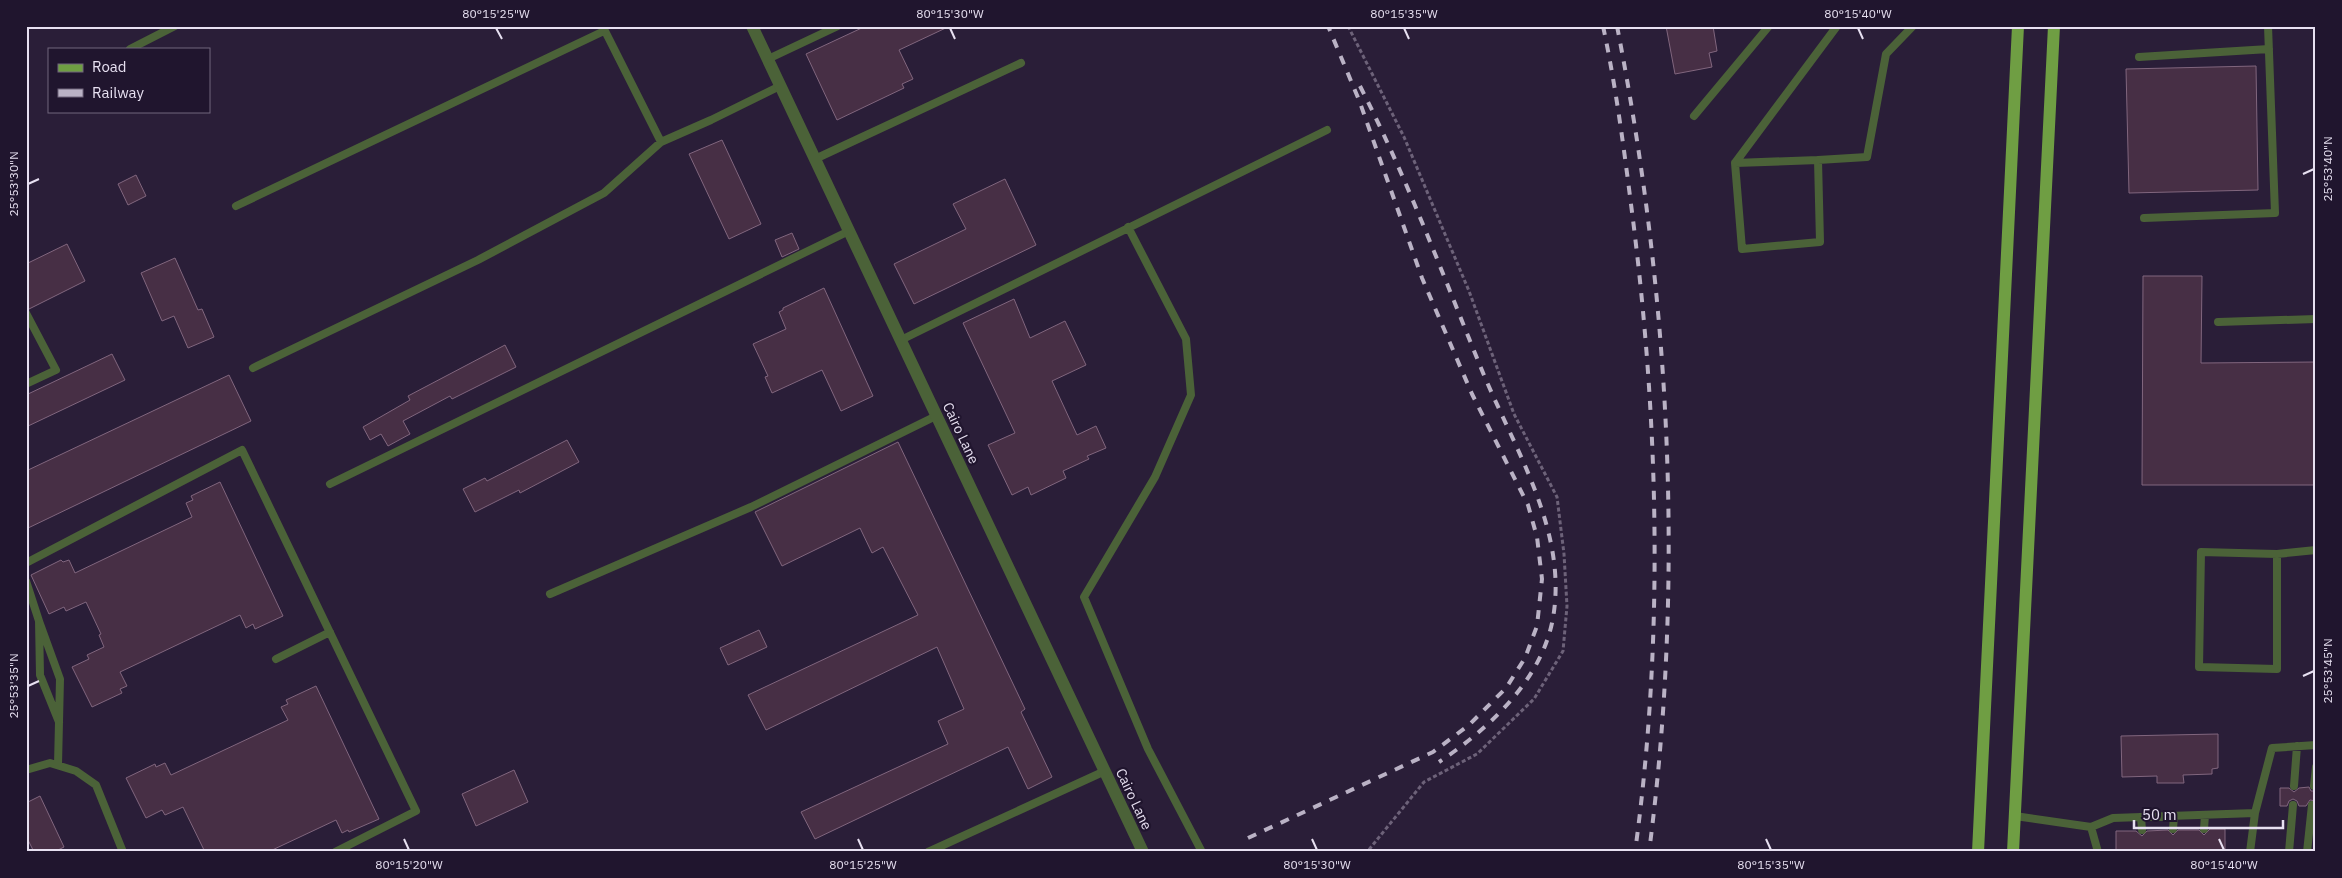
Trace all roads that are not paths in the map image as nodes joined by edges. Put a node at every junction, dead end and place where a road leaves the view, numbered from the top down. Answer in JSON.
{"nodes":[{"id":1,"x":175,"y":26,"type":"edge"},
{"id":2,"x":752,"y":26,"type":"edge"},
{"id":3,"x":838,"y":26,"type":"edge"},
{"id":4,"x":1769,"y":26,"type":"edge"},
{"id":5,"x":1837,"y":26,"type":"edge"},
{"id":6,"x":1913,"y":26,"type":"edge"},
{"id":7,"x":2018,"y":26,"type":"edge"},
{"id":8,"x":2054,"y":26,"type":"edge"},
{"id":9,"x":2268,"y":26,"type":"edge"},
{"id":10,"x":603,"y":29,"type":"edge"},
{"id":11,"x":132,"y":48,"type":"edge"},
{"id":12,"x":2269,"y":49,"type":"junction"},
{"id":13,"x":2139,"y":57,"type":"dead end"},
{"id":14,"x":768,"y":59,"type":"junction"},
{"id":15,"x":1021,"y":63,"type":"dead end"},
{"id":16,"x":780,"y":86,"type":"junction"},
{"id":17,"x":1694,"y":116,"type":"dead end"},
{"id":18,"x":1327,"y":130,"type":"dead end"},
{"id":19,"x":661,"y":142,"type":"junction"},
{"id":20,"x":815,"y":159,"type":"junction"},
{"id":21,"x":1818,"y":160,"type":"junction"},
{"id":22,"x":1735,"y":163,"type":"junction"},
{"id":23,"x":236,"y":206,"type":"dead end"},
{"id":24,"x":2144,"y":218,"type":"dead end"},
{"id":25,"x":1128,"y":228,"type":"junction"},
{"id":26,"x":849,"y":231,"type":"junction"},
{"id":27,"x":26,"y":313,"type":"edge"},
{"id":28,"x":2316,"y":319,"type":"edge"},
{"id":29,"x":2218,"y":322,"type":"dead end"},
{"id":30,"x":901,"y":340,"type":"junction"},
{"id":31,"x":253,"y":368,"type":"dead end"},
{"id":32,"x":26,"y":384,"type":"edge"},
{"id":33,"x":936,"y":416,"type":"junction"},
{"id":34,"x":330,"y":484,"type":"dead end"},
{"id":35,"x":2316,"y":550,"type":"edge"},
{"id":36,"x":2277,"y":554,"type":"junction"},
{"id":37,"x":26,"y":563,"type":"edge"},
{"id":38,"x":26,"y":581,"type":"edge"},
{"id":39,"x":550,"y":594,"type":"dead end"},
{"id":40,"x":38,"y":621,"type":"junction"},
{"id":41,"x":330,"y":632,"type":"junction"},
{"id":42,"x":276,"y":658,"type":"dead end"},
{"id":43,"x":59,"y":722,"type":"junction"},
{"id":44,"x":2316,"y":745,"type":"edge"},
{"id":45,"x":2297,"y":746,"type":"junction"},
{"id":46,"x":58,"y":765,"type":"junction"},
{"id":47,"x":2316,"y":767,"type":"edge"},
{"id":48,"x":26,"y":770,"type":"edge"},
{"id":49,"x":1105,"y":771,"type":"junction"},
{"id":50,"x":2294,"y":786,"type":"dead end"},
{"id":51,"x":2314,"y":786,"type":"dead end"},
{"id":52,"x":2293,"y":805,"type":"dead end"},
{"id":53,"x":2312,"y":805,"type":"dead end"},
{"id":54,"x":2255,"y":813,"type":"junction"},
{"id":55,"x":2204,"y":814,"type":"junction"},
{"id":56,"x":2015,"y":816,"type":"junction"},
{"id":57,"x":2174,"y":816,"type":"junction"},
{"id":58,"x":2141,"y":817,"type":"junction"},
{"id":59,"x":2091,"y":827,"type":"junction"},
{"id":60,"x":2173,"y":829,"type":"dead end"},
{"id":61,"x":2204,"y":829,"type":"dead end"},
{"id":62,"x":2142,"y":830,"type":"dead end"},
{"id":63,"x":2316,"y":848,"type":"edge"},
{"id":64,"x":124,"y":852,"type":"edge"},
{"id":65,"x":335,"y":852,"type":"edge"},
{"id":66,"x":928,"y":852,"type":"edge"},
{"id":67,"x":1142,"y":852,"type":"edge"},
{"id":68,"x":1202,"y":852,"type":"edge"},
{"id":69,"x":1978,"y":852,"type":"edge"},
{"id":70,"x":2013,"y":852,"type":"edge"},
{"id":71,"x":2098,"y":852,"type":"edge"},
{"id":72,"x":2250,"y":852,"type":"edge"},
{"id":73,"x":2289,"y":852,"type":"edge"},
{"id":74,"x":2307,"y":852,"type":"edge"}],
"edges":[{"from":1,"to":11,"type":"lane"},
{"from":2,"to":14,"type":"street","name":"Cairo Lane"},
{"from":3,"to":14,"type":"lane"},
{"from":4,"to":17,"type":"lane"},
{"from":5,"to":22,"type":"lane"},
{"from":6,"to":21,"type":"lane"},
{"from":7,"to":69,"type":"main road"},
{"from":8,"to":56,"type":"main road"},
{"from":9,"to":12,"type":"lane"},
{"from":10,"to":19,"type":"lane"},
{"from":10,"to":23,"type":"lane"},
{"from":12,"to":13,"type":"lane"},
{"from":12,"to":24,"type":"lane"},
{"from":14,"to":16,"type":"street","name":"Cairo Lane"},
{"from":15,"to":20,"type":"lane"},
{"from":16,"to":19,"type":"lane"},
{"from":16,"to":20,"type":"street","name":"Cairo Lane"},
{"from":18,"to":25,"type":"lane"},
{"from":19,"to":31,"type":"lane"},
{"from":20,"to":26,"type":"street","name":"Cairo Lane"},
{"from":21,"to":22,"type":"lane"},
{"from":21,"to":22,"type":"lane"},
{"from":25,"to":30,"type":"lane"},
{"from":25,"to":68,"type":"lane"},
{"from":26,"to":30,"type":"street","name":"Cairo Lane"},
{"from":26,"to":34,"type":"lane"},
{"from":27,"to":32,"type":"lane"},
{"from":28,"to":29,"type":"lane"},
{"from":30,"to":33,"type":"street","name":"Cairo Lane"},
{"from":33,"to":39,"type":"lane"},
{"from":33,"to":49,"type":"street","name":"Cairo Lane"},
{"from":35,"to":36,"type":"lane"},
{"from":36,"to":36,"type":"lane"},
{"from":37,"to":41,"type":"lane"},
{"from":38,"to":40,"type":"lane"},
{"from":40,"to":43,"type":"lane"},
{"from":40,"to":43,"type":"lane"},
{"from":41,"to":42,"type":"lane"},
{"from":41,"to":65,"type":"lane"},
{"from":43,"to":46,"type":"lane"},
{"from":44,"to":45,"type":"lane"},
{"from":45,"to":50,"type":"lane"},
{"from":45,"to":54,"type":"lane"},
{"from":46,"to":48,"type":"lane"},
{"from":46,"to":64,"type":"lane"},
{"from":47,"to":51,"type":"lane"},
{"from":49,"to":66,"type":"lane"},
{"from":49,"to":67,"type":"street","name":"Cairo Lane"},
{"from":52,"to":73,"type":"lane"},
{"from":53,"to":74,"type":"lane"},
{"from":54,"to":55,"type":"lane"},
{"from":54,"to":72,"type":"lane"},
{"from":55,"to":57,"type":"lane"},
{"from":55,"to":61,"type":"lane"},
{"from":56,"to":59,"type":"lane"},
{"from":56,"to":70,"type":"main road"},
{"from":57,"to":58,"type":"lane"},
{"from":57,"to":60,"type":"lane"},
{"from":58,"to":59,"type":"lane"},
{"from":58,"to":62,"type":"lane"},
{"from":59,"to":71,"type":"lane"},
{"from":63,"to":74,"type":"lane"}]}
